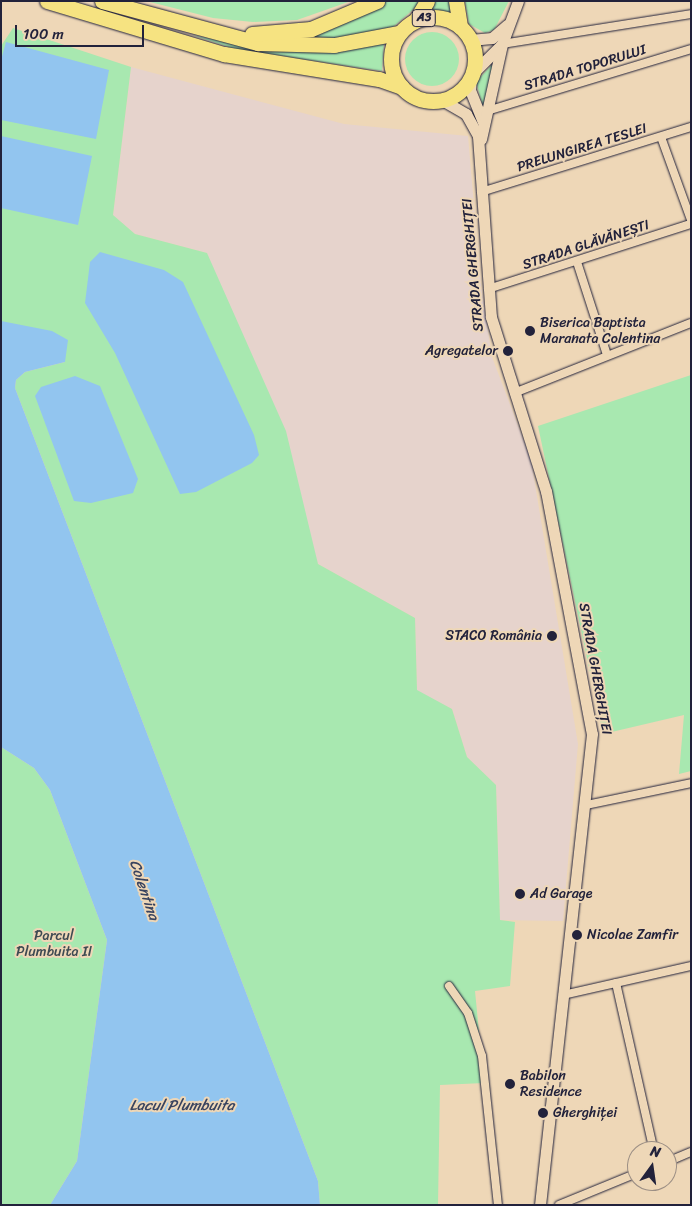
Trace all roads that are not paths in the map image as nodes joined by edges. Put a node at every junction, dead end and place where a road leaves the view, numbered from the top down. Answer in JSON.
{"nodes":[{"id":1,"x":47,"y":1,"type":"edge"},
{"id":2,"x":102,"y":1,"type":"edge"},
{"id":3,"x":377,"y":1,"type":"edge"},
{"id":4,"x":427,"y":1,"type":"edge"},
{"id":5,"x":456,"y":1,"type":"edge"},
{"id":6,"x":518,"y":1,"type":"edge"},
{"id":7,"x":691,"y":14,"type":"edge"},
{"id":8,"x":415,"y":21,"type":"junction"},
{"id":9,"x":510,"y":21,"type":"junction"},
{"id":10,"x":178,"y":24,"type":"junction"},
{"id":11,"x":460,"y":27,"type":"junction"},
{"id":12,"x":399,"y":33,"type":"junction"},
{"id":13,"x":470,"y":40,"type":"junction"},
{"id":14,"x":502,"y":44,"type":"junction"},
{"id":15,"x":691,"y":49,"type":"edge"},
{"id":16,"x":472,"y":76,"type":"junction"},
{"id":17,"x":402,"y":87,"type":"junction"},
{"id":18,"x":442,"y":100,"type":"junction"},
{"id":19,"x":487,"y":110,"type":"junction"},
{"id":20,"x":484,"y":125,"type":"junction"},
{"id":21,"x":691,"y":127,"type":"edge"},
{"id":22,"x":661,"y":137,"type":"junction"},
{"id":23,"x":480,"y":146,"type":"junction"},
{"id":24,"x":481,"y":192,"type":"junction"},
{"id":25,"x":691,"y":220,"type":"edge"},
{"id":26,"x":691,"y":224,"type":"edge"},
{"id":27,"x":578,"y":262,"type":"junction"},
{"id":28,"x":488,"y":289,"type":"junction"},
{"id":29,"x":691,"y":322,"type":"edge"},
{"id":30,"x":606,"y":355,"type":"junction"},
{"id":31,"x":514,"y":393,"type":"junction"},
{"id":32,"x":691,"y":783,"type":"edge"},
{"id":33,"x":586,"y":805,"type":"junction"},
{"id":34,"x":691,"y":966,"type":"edge"},
{"id":35,"x":616,"y":983,"type":"junction"},
{"id":36,"x":449,"y":986,"type":"dead end"},
{"id":37,"x":564,"y":995,"type":"junction"},
{"id":38,"x":652,"y":1141,"type":"edge"},
{"id":39,"x":691,"y":1152,"type":"edge"},
{"id":40,"x":677,"y":1158,"type":"edge"},
{"id":41,"x":627,"y":1178,"type":"edge"},
{"id":42,"x":498,"y":1205,"type":"edge"},
{"id":43,"x":540,"y":1205,"type":"edge"},
{"id":44,"x":559,"y":1205,"type":"edge"}],
"edges":[{"from":1,"to":17,"type":"highway"},
{"from":2,"to":10,"type":"highway","number":"A3"},
{"from":3,"to":10,"type":"highway"},
{"from":4,"to":8,"type":"highway","number":"A3"},
{"from":5,"to":11,"type":"highway","number":"A3"},
{"from":6,"to":9,"type":"main road","name":"STRADA GHERGHIȚEI"},
{"from":7,"to":14,"type":"street"},
{"from":8,"to":11,"type":"highway","number":"A3"},
{"from":8,"to":12,"type":"highway","number":"A3"},
{"from":9,"to":13,"type":"main road","name":"STRADA GHERGHIȚEI"},
{"from":9,"to":14,"type":"main road","name":"STRADA GHERGHIȚEI"},
{"from":10,"to":12,"type":"highway","number":"A3"},
{"from":11,"to":13,"type":"highway","number":"A3"},
{"from":12,"to":17,"type":"highway","number":"A3"},
{"from":13,"to":16,"type":"highway","number":"A3"},
{"from":14,"to":16,"type":"main road","name":"STRADA GHERGHIȚEI"},
{"from":14,"to":19,"type":"main road","name":"STRADA GHERGHIȚEI"},
{"from":15,"to":19,"type":"street","name":"STRADA TOPORULUI"},
{"from":16,"to":18,"type":"highway"},
{"from":16,"to":20,"type":"main road"},
{"from":17,"to":18,"type":"highway"},
{"from":18,"to":23,"type":"main road","name":"STRADA GHERGHIȚEI"},
{"from":19,"to":20,"type":"main road","name":"STRADA GHERGHIȚEI"},
{"from":20,"to":23,"type":"main road","name":"STRADA GHERGHIȚEI"},
{"from":21,"to":22,"type":"street","name":"PRELUNGIREA TESLEI"},
{"from":22,"to":24,"type":"street","name":"PRELUNGIREA TESLEI"},
{"from":22,"to":25,"type":"street"},
{"from":23,"to":24,"type":"main road","name":"STRADA GHERGHIȚEI"},
{"from":24,"to":28,"type":"main road","name":"STRADA GHERGHIȚEI"},
{"from":26,"to":27,"type":"street","name":"STRADA GLĂVĂNEȘTI"},
{"from":27,"to":28,"type":"street","name":"STRADA GLĂVĂNEȘTI"},
{"from":27,"to":30,"type":"street"},
{"from":28,"to":31,"type":"main road","name":"STRADA GHERGHIȚEI"},
{"from":29,"to":30,"type":"street"},
{"from":30,"to":31,"type":"street"},
{"from":31,"to":33,"type":"main road","name":"STRADA GHERGHIȚEI"},
{"from":32,"to":33,"type":"street"},
{"from":33,"to":37,"type":"main road","name":"STRADA GHERGHIȚEI"},
{"from":34,"to":35,"type":"street"},
{"from":35,"to":37,"type":"street"},
{"from":35,"to":38,"type":"street"},
{"from":36,"to":42,"type":"street"},
{"from":37,"to":43,"type":"main road","name":"STRADA GHERGHIȚEI"},
{"from":39,"to":40,"type":"street"},
{"from":41,"to":44,"type":"street"}]}
